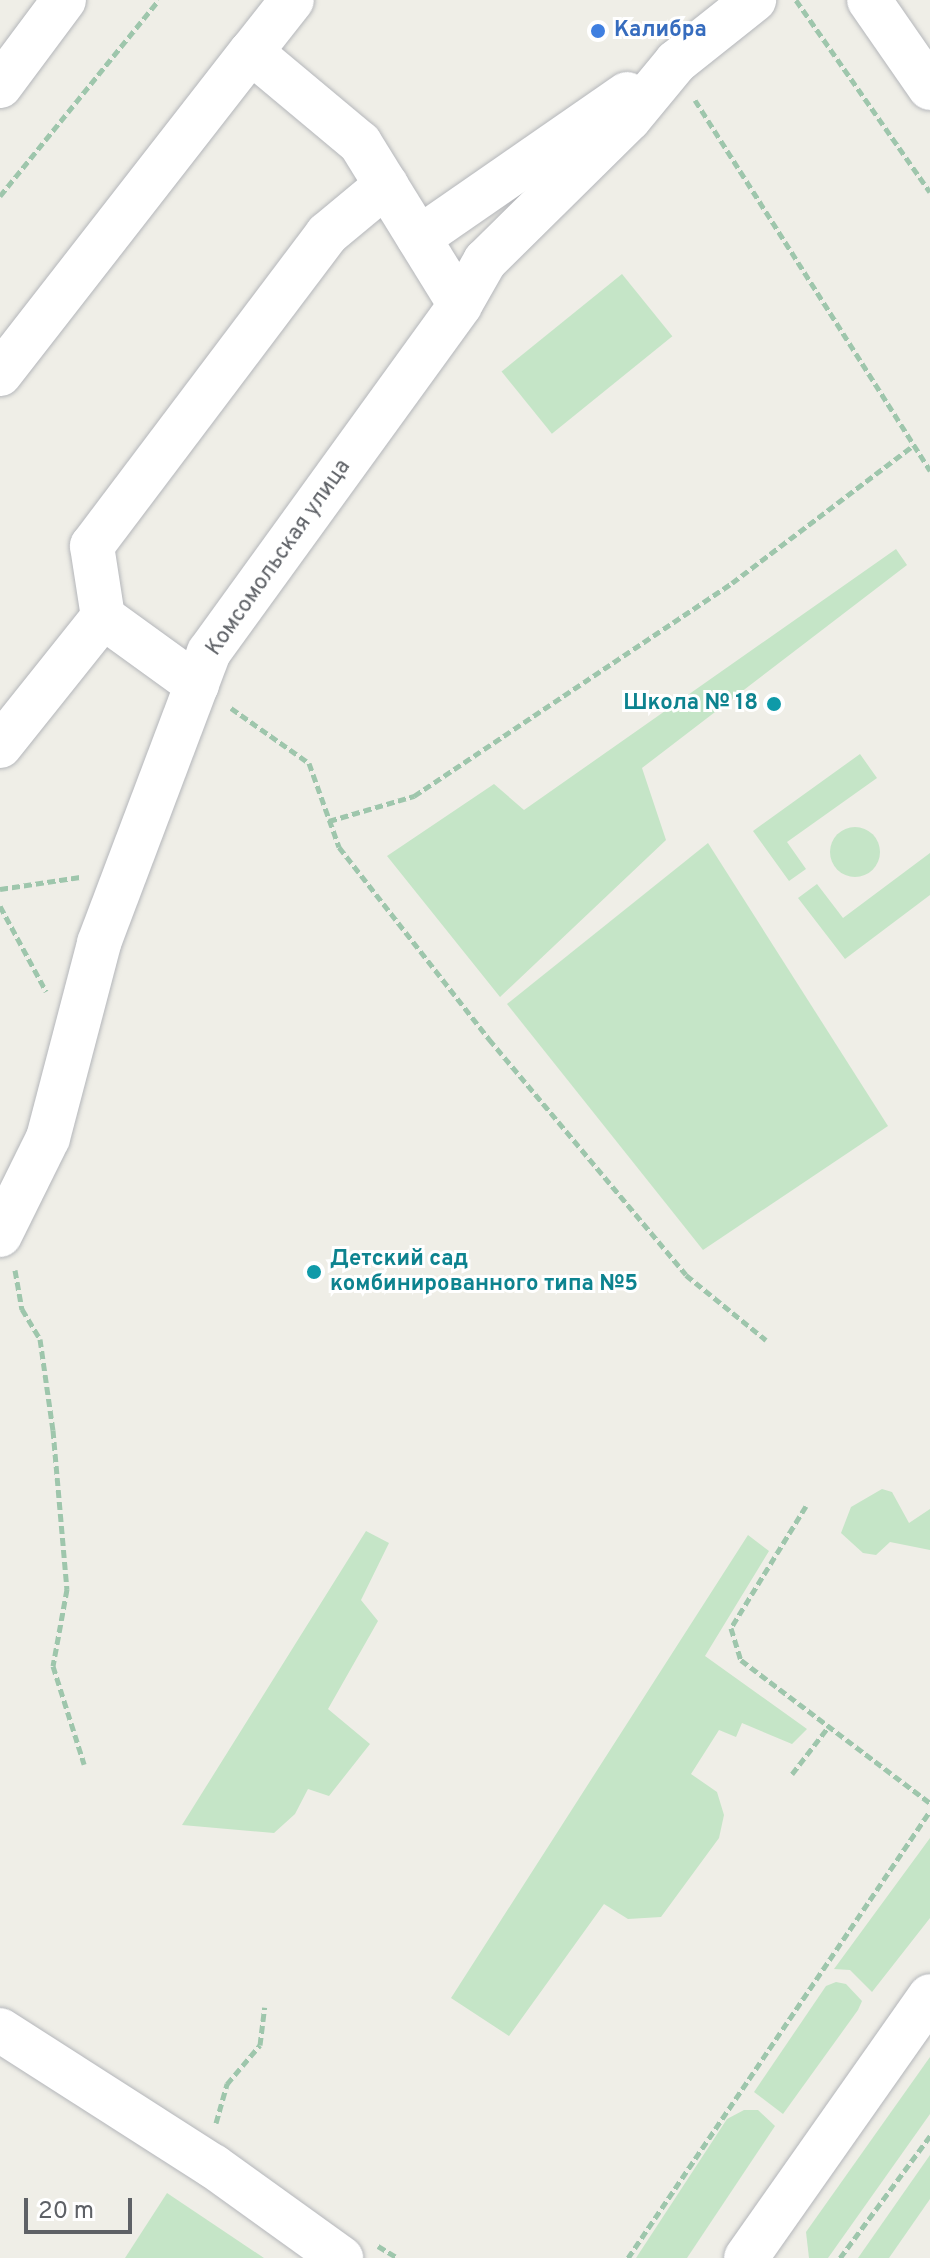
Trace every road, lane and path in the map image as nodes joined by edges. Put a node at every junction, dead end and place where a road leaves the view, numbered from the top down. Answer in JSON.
{"nodes":[{"id":1,"x":64,"y":0,"type":"edge"},
{"id":2,"x":159,"y":0,"type":"edge"},
{"id":3,"x":292,"y":0,"type":"edge"},
{"id":4,"x":754,"y":0,"type":"edge"},
{"id":5,"x":796,"y":0,"type":"edge"},
{"id":6,"x":869,"y":0,"type":"edge"},
{"id":7,"x":251,"y":52,"type":"junction"},
{"id":8,"x":676,"y":62,"type":"junction"},
{"id":9,"x":0,"y":86,"type":"edge"},
{"id":10,"x":930,"y":88,"type":"edge"},
{"id":11,"x":386,"y":185,"type":"junction"},
{"id":12,"x":930,"y":192,"type":"edge"},
{"id":13,"x":0,"y":196,"type":"edge"},
{"id":14,"x":419,"y":238,"type":"junction"},
{"id":15,"x":460,"y":305,"type":"junction"},
{"id":16,"x":0,"y":374,"type":"edge"},
{"id":17,"x":914,"y":445,"type":"junction"},
{"id":18,"x":930,"y":471,"type":"edge"},
{"id":19,"x":103,"y":617,"type":"junction"},
{"id":20,"x":197,"y":685,"type":"junction"},
{"id":21,"x":0,"y":746,"type":"edge"},
{"id":22,"x":329,"y":821,"type":"junction"},
{"id":23,"x":130,"y":861,"type":"junction"},
{"id":24,"x":0,"y":889,"type":"edge"},
{"id":25,"x":0,"y":906,"type":"edge"},
{"id":26,"x":73,"y":1042,"type":"junction"},
{"id":27,"x":1,"y":1234,"type":"edge"},
{"id":28,"x":766,"y":1340,"type":"dead end"},
{"id":29,"x":806,"y":1506,"type":"dead end"},
{"id":30,"x":829,"y":1726,"type":"junction"},
{"id":31,"x":84,"y":1764,"type":"dead end"},
{"id":32,"x":792,"y":1774,"type":"dead end"},
{"id":33,"x":930,"y":1803,"type":"edge"},
{"id":34,"x":930,"y":1811,"type":"edge"},
{"id":35,"x":265,"y":2007,"type":"dead end"},
{"id":36,"x":925,"y":2008,"type":"edge"},
{"id":37,"x":0,"y":2030,"type":"edge"},
{"id":38,"x":213,"y":2133,"type":"dead end"},
{"id":39,"x":930,"y":2136,"type":"edge"},
{"id":40,"x":329,"y":2249,"type":"edge"},
{"id":41,"x":398,"y":2258,"type":"edge"},
{"id":42,"x":628,"y":2258,"type":"edge"},
{"id":43,"x":746,"y":2258,"type":"edge"},
{"id":44,"x":840,"y":2258,"type":"edge"}],
"edges":[{"from":1,"to":9,"type":"street"},
{"from":2,"to":13,"type":"path"},
{"from":3,"to":7,"type":"street"},
{"from":4,"to":8,"type":"street","name":"Комсомольская улица"},
{"from":5,"to":12,"type":"path"},
{"from":6,"to":10,"type":"street"},
{"from":7,"to":11,"type":"street"},
{"from":7,"to":16,"type":"street"},
{"from":8,"to":14,"type":"street"},
{"from":8,"to":15,"type":"street","name":"Комсомольская улица"},
{"from":8,"to":17,"type":"path"},
{"from":11,"to":14,"type":"street"},
{"from":11,"to":19,"type":"street"},
{"from":14,"to":15,"type":"street"},
{"from":15,"to":20,"type":"street","name":"Комсомольская улица"},
{"from":17,"to":18,"type":"path"},
{"from":17,"to":22,"type":"path"},
{"from":19,"to":20,"type":"street"},
{"from":19,"to":21,"type":"street"},
{"from":20,"to":22,"type":"path"},
{"from":20,"to":23,"type":"street","name":"Комсомольская улица"},
{"from":22,"to":28,"type":"path"},
{"from":23,"to":24,"type":"path"},
{"from":23,"to":26,"type":"street","name":"Комсомольская улица"},
{"from":25,"to":26,"type":"path"},
{"from":26,"to":27,"type":"street","name":"Комсомольская улица"},
{"from":27,"to":31,"type":"path"},
{"from":29,"to":30,"type":"path"},
{"from":30,"to":32,"type":"path"},
{"from":30,"to":33,"type":"path"},
{"from":34,"to":42,"type":"path"},
{"from":35,"to":38,"type":"path"},
{"from":36,"to":43,"type":"street"},
{"from":37,"to":40,"type":"street"},
{"from":39,"to":44,"type":"path"},
{"from":40,"to":41,"type":"path"}]}
